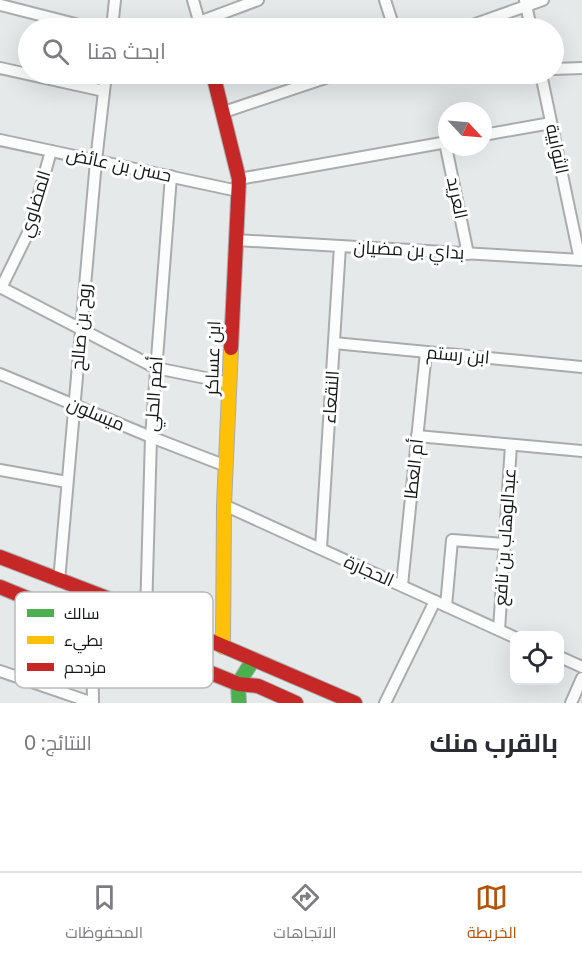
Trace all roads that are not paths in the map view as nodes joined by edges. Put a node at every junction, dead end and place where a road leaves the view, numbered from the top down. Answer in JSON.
{"nodes":[{"id":1,"x":115,"y":0,"type":"edge"},
{"id":2,"x":193,"y":0,"type":"edge"},
{"id":3,"x":258,"y":0,"type":"edge"},
{"id":4,"x":385,"y":0,"type":"edge"},
{"id":5,"x":543,"y":0,"type":"edge"},
{"id":6,"x":1,"y":3,"type":"edge"},
{"id":7,"x":526,"y":3,"type":"edge"},
{"id":8,"x":0,"y":18,"type":"edge"},
{"id":9,"x":55,"y":18,"type":"edge"},
{"id":10,"x":113,"y":18,"type":"edge"},
{"id":11,"x":198,"y":18,"type":"edge"},
{"id":12,"x":216,"y":18,"type":"edge"},
{"id":13,"x":391,"y":18,"type":"edge"},
{"id":14,"x":489,"y":18,"type":"edge"},
{"id":15,"x":529,"y":18,"type":"edge"},
{"id":16,"x":0,"y":68,"type":"edge"},
{"id":17,"x":582,"y":68,"type":"edge"},
{"id":18,"x":564,"y":69,"type":"edge"},
{"id":19,"x":18,"y":72,"type":"edge"},
{"id":20,"x":72,"y":84,"type":"edge"},
{"id":21,"x":105,"y":84,"type":"edge"},
{"id":22,"x":216,"y":84,"type":"edge"},
{"id":23,"x":307,"y":84,"type":"edge"},
{"id":24,"x":543,"y":84,"type":"edge"},
{"id":25,"x":104,"y":91,"type":"junction"},
{"id":26,"x":224,"y":112,"type":"junction"},
{"id":27,"x":551,"y":123,"type":"junction"},
{"id":28,"x":492,"y":133,"type":"edge"},
{"id":29,"x":0,"y":140,"type":"edge"},
{"id":30,"x":438,"y":144,"type":"edge"},
{"id":31,"x":51,"y":151,"type":"junction"},
{"id":32,"x":449,"y":156,"type":"edge"},
{"id":33,"x":96,"y":161,"type":"junction"},
{"id":34,"x":171,"y":176,"type":"junction"},
{"id":35,"x":238,"y":185,"type":"junction"},
{"id":36,"x":236,"y":240,"type":"junction"},
{"id":37,"x":340,"y":246,"type":"junction"},
{"id":38,"x":468,"y":254,"type":"junction"},
{"id":39,"x":581,"y":260,"type":"edge"},
{"id":40,"x":1,"y":288,"type":"edge"},
{"id":41,"x":81,"y":330,"type":"junction"},
{"id":42,"x":334,"y":343,"type":"junction"},
{"id":43,"x":426,"y":352,"type":"junction"},
{"id":44,"x":582,"y":367,"type":"edge"},
{"id":45,"x":156,"y":368,"type":"junction"},
{"id":46,"x":0,"y":374,"type":"edge"},
{"id":47,"x":230,"y":383,"type":"junction"},
{"id":48,"x":74,"y":405,"type":"junction"},
{"id":49,"x":417,"y":436,"type":"junction"},
{"id":50,"x":151,"y":437,"type":"junction"},
{"id":51,"x":511,"y":445,"type":"junction"},
{"id":52,"x":582,"y":451,"type":"edge"},
{"id":53,"x":226,"y":466,"type":"junction"},
{"id":54,"x":0,"y":470,"type":"edge"},
{"id":55,"x":67,"y":482,"type":"junction"},
{"id":56,"x":224,"y":505,"type":"junction"},
{"id":57,"x":504,"y":544,"type":"junction"},
{"id":58,"x":321,"y":549,"type":"junction"},
{"id":59,"x":0,"y":557,"type":"edge"},
{"id":60,"x":59,"y":581,"type":"junction"},
{"id":61,"x":402,"y":585,"type":"junction"},
{"id":62,"x":0,"y":587,"type":"edge"},
{"id":63,"x":89,"y":592,"type":"edge"},
{"id":64,"x":147,"y":592,"type":"edge"},
{"id":65,"x":15,"y":593,"type":"edge"},
{"id":66,"x":435,"y":601,"type":"junction"},
{"id":67,"x":446,"y":606,"type":"junction"},
{"id":68,"x":499,"y":630,"type":"junction"},
{"id":69,"x":510,"y":635,"type":"edge"},
{"id":70,"x":213,"y":643,"type":"edge"},
{"id":71,"x":223,"y":647,"type":"junction"},
{"id":72,"x":564,"y":659,"type":"edge"},
{"id":73,"x":253,"y":660,"type":"junction"},
{"id":74,"x":582,"y":668,"type":"edge"},
{"id":75,"x":0,"y":671,"type":"edge"},
{"id":76,"x":213,"y":674,"type":"edge"},
{"id":77,"x":15,"y":676,"type":"edge"},
{"id":78,"x":582,"y":678,"type":"edge"},
{"id":79,"x":238,"y":684,"type":"junction"},
{"id":80,"x":258,"y":686,"type":"junction"},
{"id":81,"x":49,"y":688,"type":"edge"},
{"id":82,"x":93,"y":688,"type":"edge"},
{"id":83,"x":93,"y":703,"type":"edge"},
{"id":84,"x":239,"y":703,"type":"edge"},
{"id":85,"x":260,"y":703,"type":"edge"},
{"id":86,"x":296,"y":703,"type":"edge"},
{"id":87,"x":355,"y":703,"type":"edge"},
{"id":88,"x":385,"y":703,"type":"edge"},
{"id":89,"x":571,"y":703,"type":"edge"}],
"edges":[{"from":1,"to":10,"type":"street"},
{"from":2,"to":11,"type":"street"},
{"from":3,"to":12,"type":"street"},
{"from":4,"to":13,"type":"street"},
{"from":5,"to":7,"type":"street"},
{"from":6,"to":8,"type":"street"},
{"from":6,"to":9,"type":"street"},
{"from":7,"to":14,"type":"street"},
{"from":7,"to":15,"type":"street"},
{"from":16,"to":19,"type":"street"},
{"from":17,"to":18,"type":"street"},
{"from":20,"to":25,"type":"street"},
{"from":21,"to":25,"type":"street","name":"روح بن صالح"},
{"from":22,"to":26,"type":"main road","name":"ابن عساكر"},
{"from":23,"to":26,"type":"street"},
{"from":24,"to":27,"type":"street","name":"الثوابية"},
{"from":25,"to":33,"type":"street","name":"روح بن صالح"},
{"from":26,"to":35,"type":"main road","name":"ابن عساكر"},
{"from":27,"to":28,"type":"street"},
{"from":27,"to":39,"type":"street","name":"الثوابية"},
{"from":29,"to":31,"type":"street","name":"حسن بن عائض"},
{"from":30,"to":35,"type":"street","name":"حسن بن عائض"},
{"from":31,"to":33,"type":"street","name":"حسن بن عائض"},
{"from":31,"to":40,"type":"street","name":"المضاوي"},
{"from":32,"to":38,"type":"street","name":"العريد"},
{"from":33,"to":34,"type":"street","name":"حسن بن عائض"},
{"from":33,"to":41,"type":"street","name":"روح بن صالح"},
{"from":34,"to":35,"type":"street","name":"حسن بن عائض"},
{"from":34,"to":45,"type":"street","name":"أضم الحلي"},
{"from":35,"to":36,"type":"main road","name":"ابن عساكر"},
{"from":36,"to":37,"type":"street","name":"بداي بن مضيان"},
{"from":36,"to":47,"type":"main road","name":"ابن عساكر"},
{"from":37,"to":38,"type":"street","name":"بداي بن مضيان"},
{"from":37,"to":42,"type":"street","name":"النقعاء"},
{"from":38,"to":39,"type":"street","name":"بداي بن مضيان"},
{"from":40,"to":41,"type":"street"},
{"from":41,"to":45,"type":"street"},
{"from":41,"to":48,"type":"street","name":"روح بن صالح"},
{"from":42,"to":43,"type":"street","name":"ابن رستم"},
{"from":42,"to":58,"type":"street","name":"النقعاء"},
{"from":43,"to":44,"type":"street","name":"ابن رستم"},
{"from":43,"to":49,"type":"street","name":"أم العطا"},
{"from":45,"to":47,"type":"street"},
{"from":45,"to":50,"type":"street","name":"أضم الحلي"},
{"from":46,"to":48,"type":"street","name":"ميسلون"},
{"from":47,"to":53,"type":"main road","name":"ابن عساكر"},
{"from":48,"to":50,"type":"street","name":"ميسلون"},
{"from":48,"to":55,"type":"street","name":"روح بن صالح"},
{"from":49,"to":51,"type":"street"},
{"from":49,"to":61,"type":"street","name":"أم العطا"},
{"from":50,"to":53,"type":"street","name":"ميسلون"},
{"from":50,"to":64,"type":"street","name":"أضم الحلي"},
{"from":51,"to":52,"type":"street"},
{"from":51,"to":57,"type":"street","name":"عبدالوهاب بن نافع"},
{"from":53,"to":56,"type":"main road","name":"ابن عساكر"},
{"from":54,"to":55,"type":"street"},
{"from":55,"to":60,"type":"street","name":"روح بن صالح"},
{"from":56,"to":58,"type":"street","name":"الحجارة"},
{"from":56,"to":71,"type":"main road","name":"ابن عساكر"},
{"from":57,"to":67,"type":"street"},
{"from":57,"to":68,"type":"street","name":"عبدالوهاب بن نافع"},
{"from":58,"to":61,"type":"street","name":"الحجارة"},
{"from":59,"to":60,"type":"main road"},
{"from":60,"to":63,"type":"main road"},
{"from":61,"to":66,"type":"street","name":"الحجارة"},
{"from":62,"to":65,"type":"main road"},
{"from":66,"to":67,"type":"street","name":"الحجارة"},
{"from":66,"to":88,"type":"street"},
{"from":67,"to":68,"type":"street","name":"الحجارة"},
{"from":68,"to":69,"type":"street","name":"الحجارة"},
{"from":70,"to":71,"type":"main road"},
{"from":71,"to":73,"type":"main road"},
{"from":72,"to":74,"type":"street"},
{"from":73,"to":79,"type":"main road"},
{"from":73,"to":80,"type":"main road"},
{"from":73,"to":87,"type":"main road"},
{"from":75,"to":77,"type":"street"},
{"from":76,"to":79,"type":"main road"},
{"from":78,"to":89,"type":"street"},
{"from":79,"to":80,"type":"main road"},
{"from":79,"to":84,"type":"main road"},
{"from":80,"to":85,"type":"main road"},
{"from":80,"to":86,"type":"main road"},
{"from":81,"to":83,"type":"street"},
{"from":82,"to":83,"type":"street"}]}
